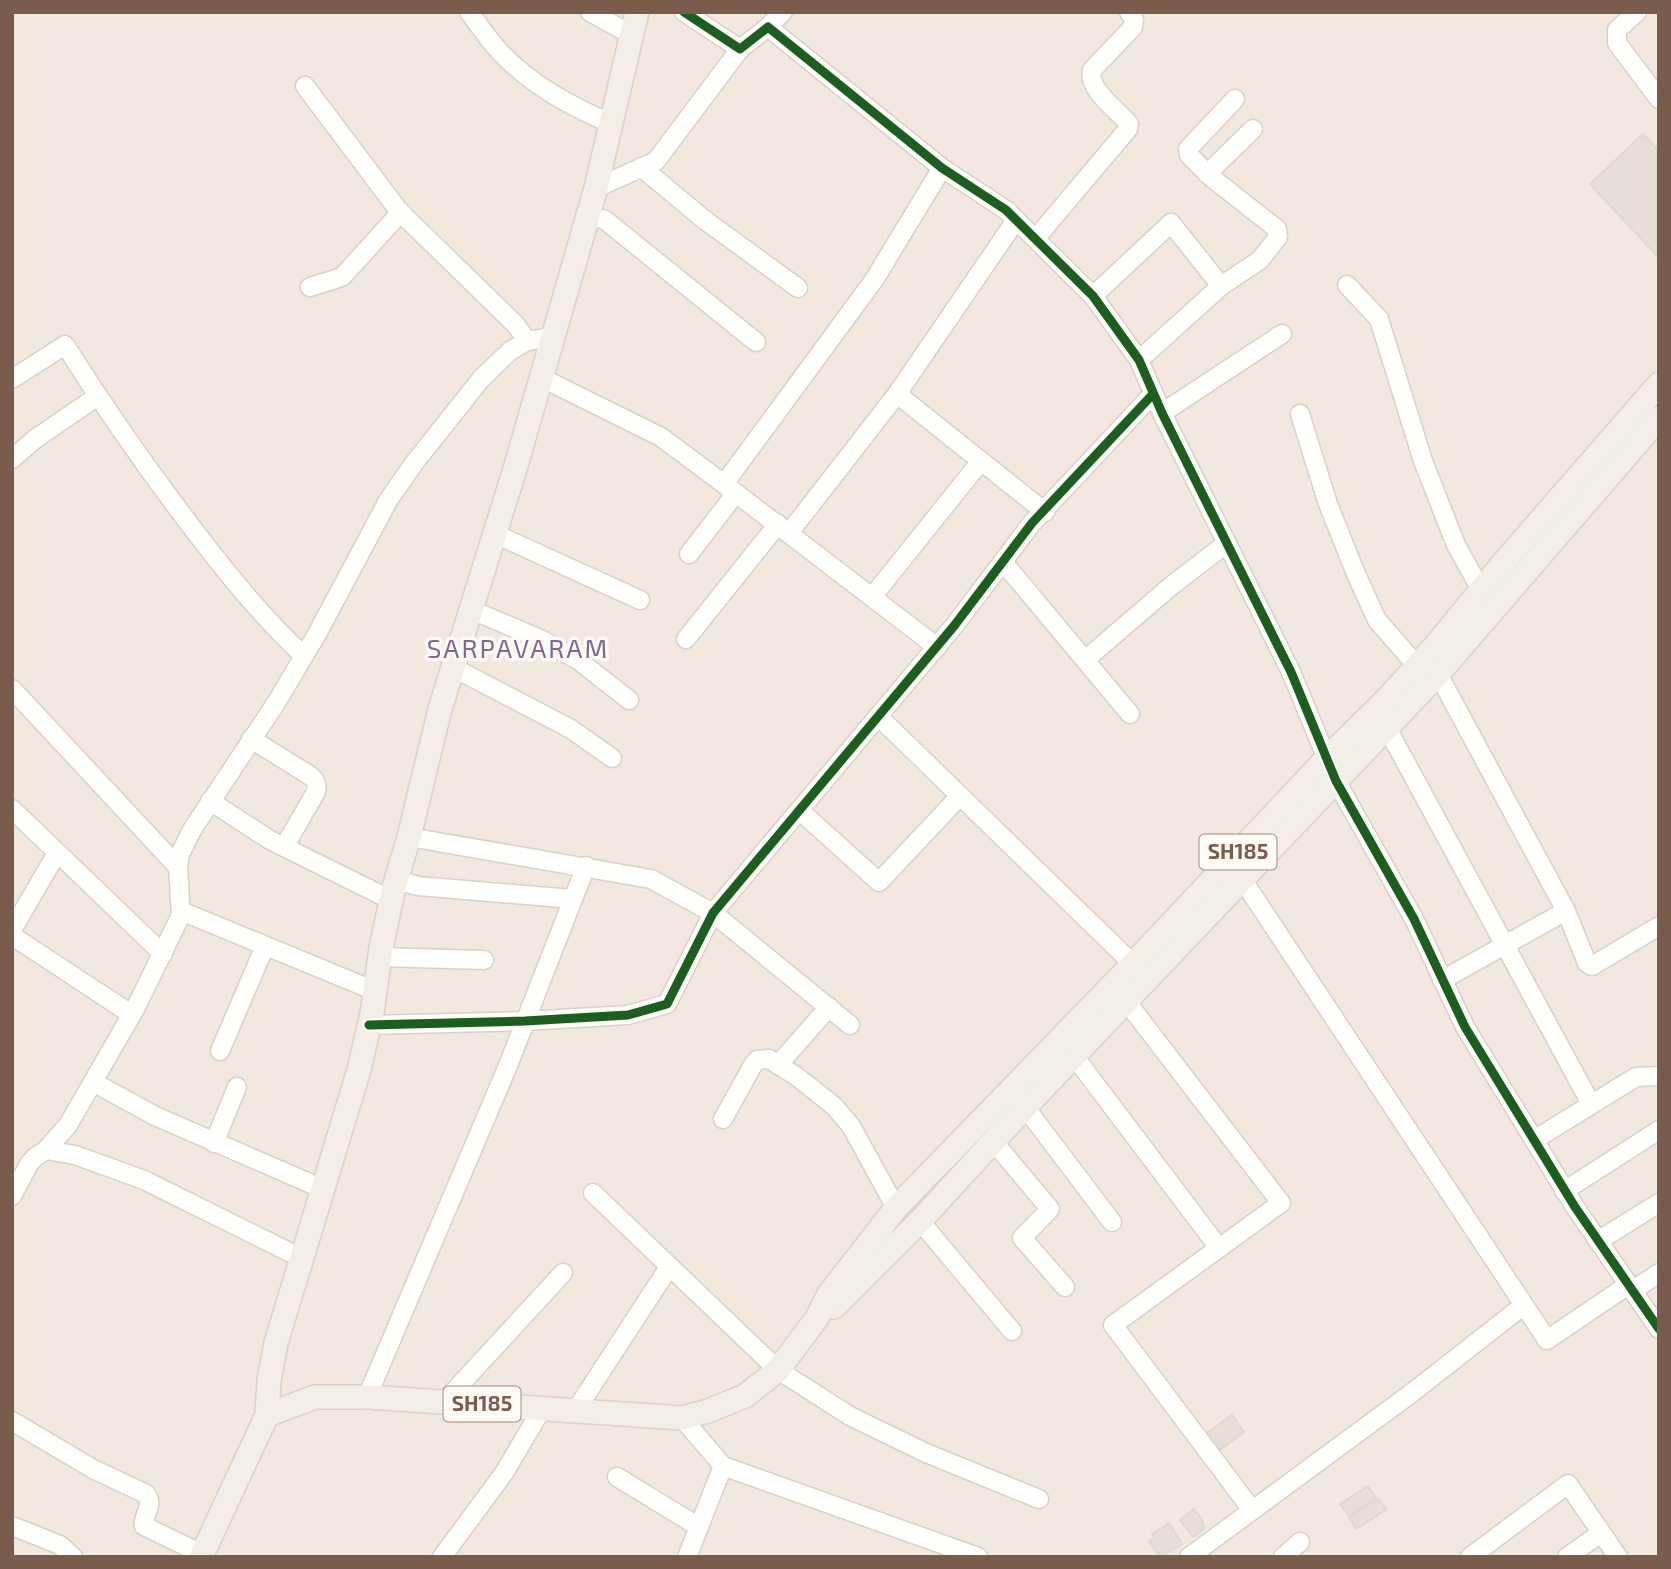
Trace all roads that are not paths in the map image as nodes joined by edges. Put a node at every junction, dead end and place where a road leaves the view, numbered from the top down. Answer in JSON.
{"nodes":[{"id":1,"x":469,"y":12,"type":"edge"},
{"id":2,"x":590,"y":12,"type":"edge"},
{"id":3,"x":637,"y":12,"type":"edge"},
{"id":4,"x":684,"y":12,"type":"edge"},
{"id":5,"x":783,"y":12,"type":"edge"},
{"id":6,"x":1129,"y":12,"type":"edge"},
{"id":7,"x":1637,"y":12,"type":"edge"},
{"id":8,"x":768,"y":27,"type":"junction"},
{"id":9,"x":632,"y":36,"type":"junction"},
{"id":10,"x":740,"y":50,"type":"junction"},
{"id":11,"x":305,"y":86,"type":"dead end"},
{"id":12,"x":1235,"y":99,"type":"dead end"},
{"id":13,"x":1659,"y":99,"type":"edge"},
{"id":14,"x":612,"y":124,"type":"junction"},
{"id":15,"x":1253,"y":129,"type":"dead end"},
{"id":16,"x":641,"y":167,"type":"junction"},
{"id":17,"x":942,"y":168,"type":"junction"},
{"id":18,"x":1207,"y":174,"type":"junction"},
{"id":19,"x":596,"y":188,"type":"junction"},
{"id":20,"x":401,"y":212,"type":"junction"},
{"id":21,"x":587,"y":215,"type":"junction"},
{"id":22,"x":1016,"y":220,"type":"junction"},
{"id":23,"x":1036,"y":238,"type":"junction"},
{"id":24,"x":1347,"y":285,"type":"dead end"},
{"id":25,"x":1221,"y":286,"type":"junction"},
{"id":26,"x":310,"y":287,"type":"dead end"},
{"id":27,"x":798,"y":288,"type":"dead end"},
{"id":28,"x":1093,"y":296,"type":"junction"},
{"id":29,"x":1282,"y":334,"type":"dead end"},
{"id":30,"x":553,"y":337,"type":"junction"},
{"id":31,"x":527,"y":341,"type":"junction"},
{"id":32,"x":756,"y":342,"type":"dead end"},
{"id":33,"x":1139,"y":360,"type":"junction"},
{"id":34,"x":12,"y":379,"type":"edge"},
{"id":35,"x":542,"y":379,"type":"junction"},
{"id":36,"x":1659,"y":384,"type":"edge"},
{"id":37,"x":897,"y":394,"type":"junction"},
{"id":38,"x":1153,"y":394,"type":"junction"},
{"id":39,"x":97,"y":396,"type":"junction"},
{"id":40,"x":1162,"y":413,"type":"junction"},
{"id":41,"x":1300,"y":414,"type":"dead end"},
{"id":42,"x":1659,"y":418,"type":"edge"},
{"id":43,"x":12,"y":459,"type":"edge"},
{"id":44,"x":981,"y":461,"type":"junction"},
{"id":45,"x":730,"y":488,"type":"junction"},
{"id":46,"x":1045,"y":512,"type":"junction"},
{"id":47,"x":783,"y":529,"type":"junction"},
{"id":48,"x":495,"y":534,"type":"junction"},
{"id":49,"x":1227,"y":543,"type":"junction"},
{"id":50,"x":689,"y":554,"type":"dead end"},
{"id":51,"x":1003,"y":562,"type":"junction"},
{"id":52,"x":1481,"y":590,"type":"junction"},
{"id":53,"x":872,"y":597,"type":"junction"},
{"id":54,"x":640,"y":600,"type":"dead end"},
{"id":55,"x":472,"y":610,"type":"junction"},
{"id":56,"x":686,"y":639,"type":"dead end"},
{"id":57,"x":937,"y":647,"type":"junction"},
{"id":58,"x":303,"y":656,"type":"junction"},
{"id":59,"x":1085,"y":660,"type":"junction"},
{"id":60,"x":454,"y":668,"type":"junction"},
{"id":61,"x":1427,"y":670,"type":"junction"},
{"id":62,"x":12,"y":689,"type":"edge"},
{"id":63,"x":629,"y":701,"type":"dead end"},
{"id":64,"x":1130,"y":714,"type":"dead end"},
{"id":65,"x":878,"y":716,"type":"junction"},
{"id":66,"x":1387,"y":728,"type":"junction"},
{"id":67,"x":251,"y":739,"type":"junction"},
{"id":68,"x":612,"y":758,"type":"dead end"},
{"id":69,"x":1327,"y":758,"type":"junction"},
{"id":70,"x":1336,"y":781,"type":"junction"},
{"id":71,"x":960,"y":796,"type":"junction"},
{"id":72,"x":210,"y":801,"type":"junction"},
{"id":73,"x":12,"y":809,"type":"edge"},
{"id":74,"x":799,"y":810,"type":"junction"},
{"id":75,"x":409,"y":838,"type":"junction"},
{"id":76,"x":284,"y":847,"type":"junction"},
{"id":77,"x":57,"y":853,"type":"junction"},
{"id":78,"x":586,"y":866,"type":"junction"},
{"id":79,"x":178,"y":867,"type":"junction"},
{"id":80,"x":1242,"y":880,"type":"junction"},
{"id":81,"x":394,"y":890,"type":"junction"},
{"id":82,"x":573,"y":899,"type":"junction"},
{"id":83,"x":181,"y":911,"type":"junction"},
{"id":84,"x":1566,"y":911,"type":"junction"},
{"id":85,"x":713,"y":913,"type":"junction"},
{"id":86,"x":1659,"y":926,"type":"edge"},
{"id":87,"x":12,"y":932,"type":"edge"},
{"id":88,"x":1505,"y":945,"type":"junction"},
{"id":89,"x":265,"y":946,"type":"junction"},
{"id":90,"x":163,"y":954,"type":"junction"},
{"id":91,"x":380,"y":957,"type":"junction"},
{"id":92,"x":484,"y":960,"type":"dead end"},
{"id":93,"x":1133,"y":964,"type":"junction"},
{"id":94,"x":1442,"y":980,"type":"junction"},
{"id":95,"x":375,"y":991,"type":"junction"},
{"id":96,"x":1126,"y":1001,"type":"junction"},
{"id":97,"x":829,"y":1007,"type":"junction"},
{"id":98,"x":131,"y":1014,"type":"junction"},
{"id":99,"x":525,"y":1021,"type":"junction"},
{"id":100,"x":369,"y":1025,"type":"junction"},
{"id":101,"x":850,"y":1025,"type":"dead end"},
{"id":102,"x":220,"y":1051,"type":"dead end"},
{"id":103,"x":1074,"y":1056,"type":"junction"},
{"id":104,"x":778,"y":1065,"type":"junction"},
{"id":105,"x":1659,"y":1076,"type":"edge"},
{"id":106,"x":93,"y":1082,"type":"junction"},
{"id":107,"x":237,"y":1087,"type":"dead end"},
{"id":108,"x":1591,"y":1104,"type":"junction"},
{"id":109,"x":1025,"y":1107,"type":"junction"},
{"id":110,"x":723,"y":1119,"type":"dead end"},
{"id":111,"x":1659,"y":1130,"type":"edge"},
{"id":112,"x":1534,"y":1140,"type":"junction"},
{"id":113,"x":993,"y":1141,"type":"junction"},
{"id":114,"x":214,"y":1143,"type":"junction"},
{"id":115,"x":46,"y":1150,"type":"junction"},
{"id":116,"x":323,"y":1189,"type":"junction"},
{"id":117,"x":1564,"y":1191,"type":"junction"},
{"id":118,"x":593,"y":1193,"type":"dead end"},
{"id":119,"x":12,"y":1195,"type":"edge"},
{"id":120,"x":1659,"y":1203,"type":"edge"},
{"id":121,"x":896,"y":1208,"type":"junction"},
{"id":122,"x":920,"y":1221,"type":"junction"},
{"id":123,"x":1112,"y":1222,"type":"dead end"},
{"id":124,"x":1598,"y":1241,"type":"junction"},
{"id":125,"x":1219,"y":1248,"type":"junction"},
{"id":126,"x":301,"y":1258,"type":"junction"},
{"id":127,"x":669,"y":1267,"type":"junction"},
{"id":128,"x":563,"y":1273,"type":"dead end"},
{"id":129,"x":1659,"y":1273,"type":"edge"},
{"id":130,"x":1065,"y":1287,"type":"dead end"},
{"id":131,"x":1630,"y":1288,"type":"junction"},
{"id":132,"x":1524,"y":1305,"type":"junction"},
{"id":133,"x":817,"y":1318,"type":"junction"},
{"id":134,"x":1659,"y":1329,"type":"edge"},
{"id":135,"x":1012,"y":1331,"type":"dead end"},
{"id":136,"x":778,"y":1370,"type":"junction"},
{"id":137,"x":367,"y":1397,"type":"junction"},
{"id":138,"x":443,"y":1402,"type":"junction"},
{"id":139,"x":542,"y":1407,"type":"junction"},
{"id":140,"x":576,"y":1410,"type":"junction"},
{"id":141,"x":267,"y":1415,"type":"junction"},
{"id":142,"x":682,"y":1418,"type":"junction"},
{"id":143,"x":12,"y":1421,"type":"edge"},
{"id":144,"x":723,"y":1466,"type":"junction"},
{"id":145,"x":617,"y":1477,"type":"dead end"},
{"id":146,"x":1038,"y":1499,"type":"dead end"},
{"id":147,"x":1252,"y":1510,"type":"junction"},
{"id":148,"x":12,"y":1526,"type":"edge"},
{"id":149,"x":699,"y":1527,"type":"junction"},
{"id":150,"x":1601,"y":1533,"type":"junction"},
{"id":151,"x":1300,"y":1542,"type":"dead end"},
{"id":152,"x":201,"y":1556,"type":"edge"},
{"id":153,"x":73,"y":1557,"type":"edge"},
{"id":154,"x":442,"y":1557,"type":"edge"},
{"id":155,"x":687,"y":1557,"type":"edge"},
{"id":156,"x":978,"y":1557,"type":"edge"},
{"id":157,"x":1189,"y":1557,"type":"edge"},
{"id":158,"x":1283,"y":1557,"type":"edge"},
{"id":159,"x":1470,"y":1557,"type":"edge"},
{"id":160,"x":1567,"y":1557,"type":"edge"},
{"id":161,"x":1618,"y":1557,"type":"edge"}],
"edges":[{"from":1,"to":14,"type":"street"},
{"from":2,"to":9,"type":"street"},
{"from":3,"to":9,"type":"main road"},
{"from":4,"to":10,"type":"street"},
{"from":5,"to":8,"type":"street"},
{"from":6,"to":23,"type":"street"},
{"from":7,"to":13,"type":"street"},
{"from":8,"to":10,"type":"street"},
{"from":8,"to":17,"type":"street"},
{"from":9,"to":14,"type":"main road"},
{"from":10,"to":16,"type":"street"},
{"from":11,"to":20,"type":"street"},
{"from":12,"to":18,"type":"street"},
{"from":14,"to":19,"type":"main road"},
{"from":15,"to":18,"type":"street"},
{"from":16,"to":19,"type":"street"},
{"from":16,"to":27,"type":"street"},
{"from":17,"to":22,"type":"street"},
{"from":17,"to":45,"type":"street"},
{"from":18,"to":25,"type":"street"},
{"from":19,"to":21,"type":"main road"},
{"from":20,"to":26,"type":"street"},
{"from":20,"to":31,"type":"street"},
{"from":21,"to":30,"type":"main road"},
{"from":21,"to":32,"type":"street"},
{"from":22,"to":23,"type":"street"},
{"from":22,"to":37,"type":"street"},
{"from":23,"to":28,"type":"street"},
{"from":24,"to":52,"type":"street"},
{"from":25,"to":28,"type":"street"},
{"from":25,"to":33,"type":"street"},
{"from":28,"to":33,"type":"street"},
{"from":29,"to":40,"type":"street"},
{"from":30,"to":31,"type":"street"},
{"from":30,"to":35,"type":"main road"},
{"from":31,"to":58,"type":"street"},
{"from":33,"to":38,"type":"street"},
{"from":34,"to":39,"type":"street"},
{"from":35,"to":45,"type":"street"},
{"from":35,"to":48,"type":"main road"},
{"from":36,"to":52,"type":"main road","number":"SH185"},
{"from":37,"to":44,"type":"street"},
{"from":37,"to":47,"type":"street"},
{"from":38,"to":40,"type":"street"},
{"from":38,"to":46,"type":"street"},
{"from":39,"to":43,"type":"street"},
{"from":39,"to":58,"type":"street"},
{"from":40,"to":49,"type":"street"},
{"from":41,"to":61,"type":"street"},
{"from":42,"to":61,"type":"main road","number":"SH185"},
{"from":44,"to":46,"type":"street"},
{"from":44,"to":53,"type":"street"},
{"from":45,"to":47,"type":"street"},
{"from":45,"to":50,"type":"street"},
{"from":46,"to":51,"type":"street"},
{"from":47,"to":53,"type":"street"},
{"from":47,"to":56,"type":"street"},
{"from":48,"to":54,"type":"street"},
{"from":48,"to":55,"type":"main road"},
{"from":49,"to":59,"type":"street"},
{"from":49,"to":69,"type":"street"},
{"from":51,"to":57,"type":"street"},
{"from":51,"to":59,"type":"street"},
{"from":52,"to":61,"type":"main road","number":"SH185"},
{"from":53,"to":57,"type":"street"},
{"from":55,"to":60,"type":"main road"},
{"from":55,"to":63,"type":"street"},
{"from":57,"to":65,"type":"street"},
{"from":58,"to":67,"type":"street"},
{"from":59,"to":64,"type":"street"},
{"from":60,"to":68,"type":"street"},
{"from":60,"to":75,"type":"main road"},
{"from":61,"to":66,"type":"main road","number":"SH185"},
{"from":61,"to":69,"type":"main road","number":"SH185"},
{"from":61,"to":84,"type":"street"},
{"from":62,"to":79,"type":"street"},
{"from":65,"to":71,"type":"street"},
{"from":65,"to":74,"type":"street"},
{"from":66,"to":70,"type":"main road","number":"SH185"},
{"from":66,"to":88,"type":"street"},
{"from":67,"to":72,"type":"street"},
{"from":67,"to":76,"type":"street"},
{"from":69,"to":70,"type":"street"},
{"from":69,"to":93,"type":"main road","number":"SH185"},
{"from":70,"to":80,"type":"main road","number":"SH185"},
{"from":70,"to":94,"type":"street"},
{"from":71,"to":74,"type":"street"},
{"from":71,"to":93,"type":"street"},
{"from":72,"to":76,"type":"street"},
{"from":72,"to":79,"type":"street"},
{"from":73,"to":77,"type":"street"},
{"from":74,"to":85,"type":"street"},
{"from":75,"to":78,"type":"street"},
{"from":75,"to":81,"type":"main road"},
{"from":76,"to":81,"type":"street"},
{"from":77,"to":87,"type":"street"},
{"from":77,"to":90,"type":"street"},
{"from":78,"to":82,"type":"street"},
{"from":78,"to":85,"type":"street"},
{"from":79,"to":83,"type":"street"},
{"from":80,"to":96,"type":"main road","number":"SH185"},
{"from":80,"to":132,"type":"street"},
{"from":81,"to":82,"type":"street"},
{"from":81,"to":91,"type":"main road"},
{"from":82,"to":99,"type":"street"},
{"from":83,"to":89,"type":"street"},
{"from":83,"to":90,"type":"street"},
{"from":84,"to":86,"type":"street"},
{"from":84,"to":88,"type":"street"},
{"from":85,"to":97,"type":"street"},
{"from":85,"to":99,"type":"street"},
{"from":87,"to":98,"type":"street"},
{"from":88,"to":94,"type":"street"},
{"from":88,"to":108,"type":"street"},
{"from":89,"to":95,"type":"street"},
{"from":89,"to":102,"type":"street"},
{"from":90,"to":98,"type":"street"},
{"from":91,"to":92,"type":"street"},
{"from":91,"to":95,"type":"main road"},
{"from":93,"to":121,"type":"main road","number":"SH185"},
{"from":94,"to":112,"type":"street"},
{"from":95,"to":100,"type":"main road"},
{"from":96,"to":103,"type":"main road","number":"SH185"},
{"from":96,"to":125,"type":"street"},
{"from":97,"to":101,"type":"street"},
{"from":97,"to":104,"type":"street"},
{"from":98,"to":106,"type":"street"},
{"from":99,"to":100,"type":"street"},
{"from":99,"to":137,"type":"street"},
{"from":100,"to":116,"type":"main road"},
{"from":103,"to":109,"type":"main road","number":"SH185"},
{"from":103,"to":125,"type":"street"},
{"from":104,"to":110,"type":"street"},
{"from":104,"to":121,"type":"street"},
{"from":105,"to":108,"type":"street"},
{"from":106,"to":114,"type":"street"},
{"from":106,"to":115,"type":"street"},
{"from":107,"to":114,"type":"street"},
{"from":108,"to":112,"type":"street"},
{"from":109,"to":113,"type":"main road","number":"SH185"},
{"from":109,"to":123,"type":"street"},
{"from":111,"to":117,"type":"street"},
{"from":112,"to":117,"type":"street"},
{"from":113,"to":122,"type":"main road","number":"SH185"},
{"from":113,"to":130,"type":"street"},
{"from":114,"to":116,"type":"street"},
{"from":115,"to":119,"type":"street"},
{"from":115,"to":126,"type":"street"},
{"from":116,"to":126,"type":"main road"},
{"from":117,"to":124,"type":"street"},
{"from":118,"to":127,"type":"street"},
{"from":120,"to":124,"type":"street"},
{"from":121,"to":133,"type":"main road","number":"SH185"},
{"from":122,"to":133,"type":"main road","number":"SH185"},
{"from":122,"to":135,"type":"street"},
{"from":124,"to":131,"type":"street"},
{"from":125,"to":147,"type":"street"},
{"from":126,"to":141,"type":"main road"},
{"from":127,"to":136,"type":"street"},
{"from":127,"to":140,"type":"street"},
{"from":128,"to":138,"type":"street"},
{"from":129,"to":131,"type":"street"},
{"from":131,"to":132,"type":"street"},
{"from":131,"to":134,"type":"street"},
{"from":132,"to":147,"type":"street"},
{"from":133,"to":136,"type":"main road","number":"SH185"},
{"from":136,"to":142,"type":"main road","number":"SH185"},
{"from":136,"to":146,"type":"street"},
{"from":137,"to":138,"type":"main road","number":"SH185"},
{"from":137,"to":141,"type":"main road","number":"SH185"},
{"from":138,"to":139,"type":"main road","number":"SH185"},
{"from":139,"to":140,"type":"main road","number":"SH185"},
{"from":139,"to":154,"type":"street"},
{"from":140,"to":142,"type":"main road","number":"SH185"},
{"from":141,"to":152,"type":"main road"},
{"from":142,"to":144,"type":"street"},
{"from":143,"to":152,"type":"street"},
{"from":144,"to":149,"type":"street"},
{"from":144,"to":156,"type":"street"},
{"from":145,"to":149,"type":"street"},
{"from":147,"to":157,"type":"street"},
{"from":148,"to":153,"type":"street"},
{"from":149,"to":155,"type":"street"},
{"from":150,"to":159,"type":"street"},
{"from":150,"to":160,"type":"street"},
{"from":150,"to":161,"type":"street"},
{"from":151,"to":158,"type":"street"}]}
